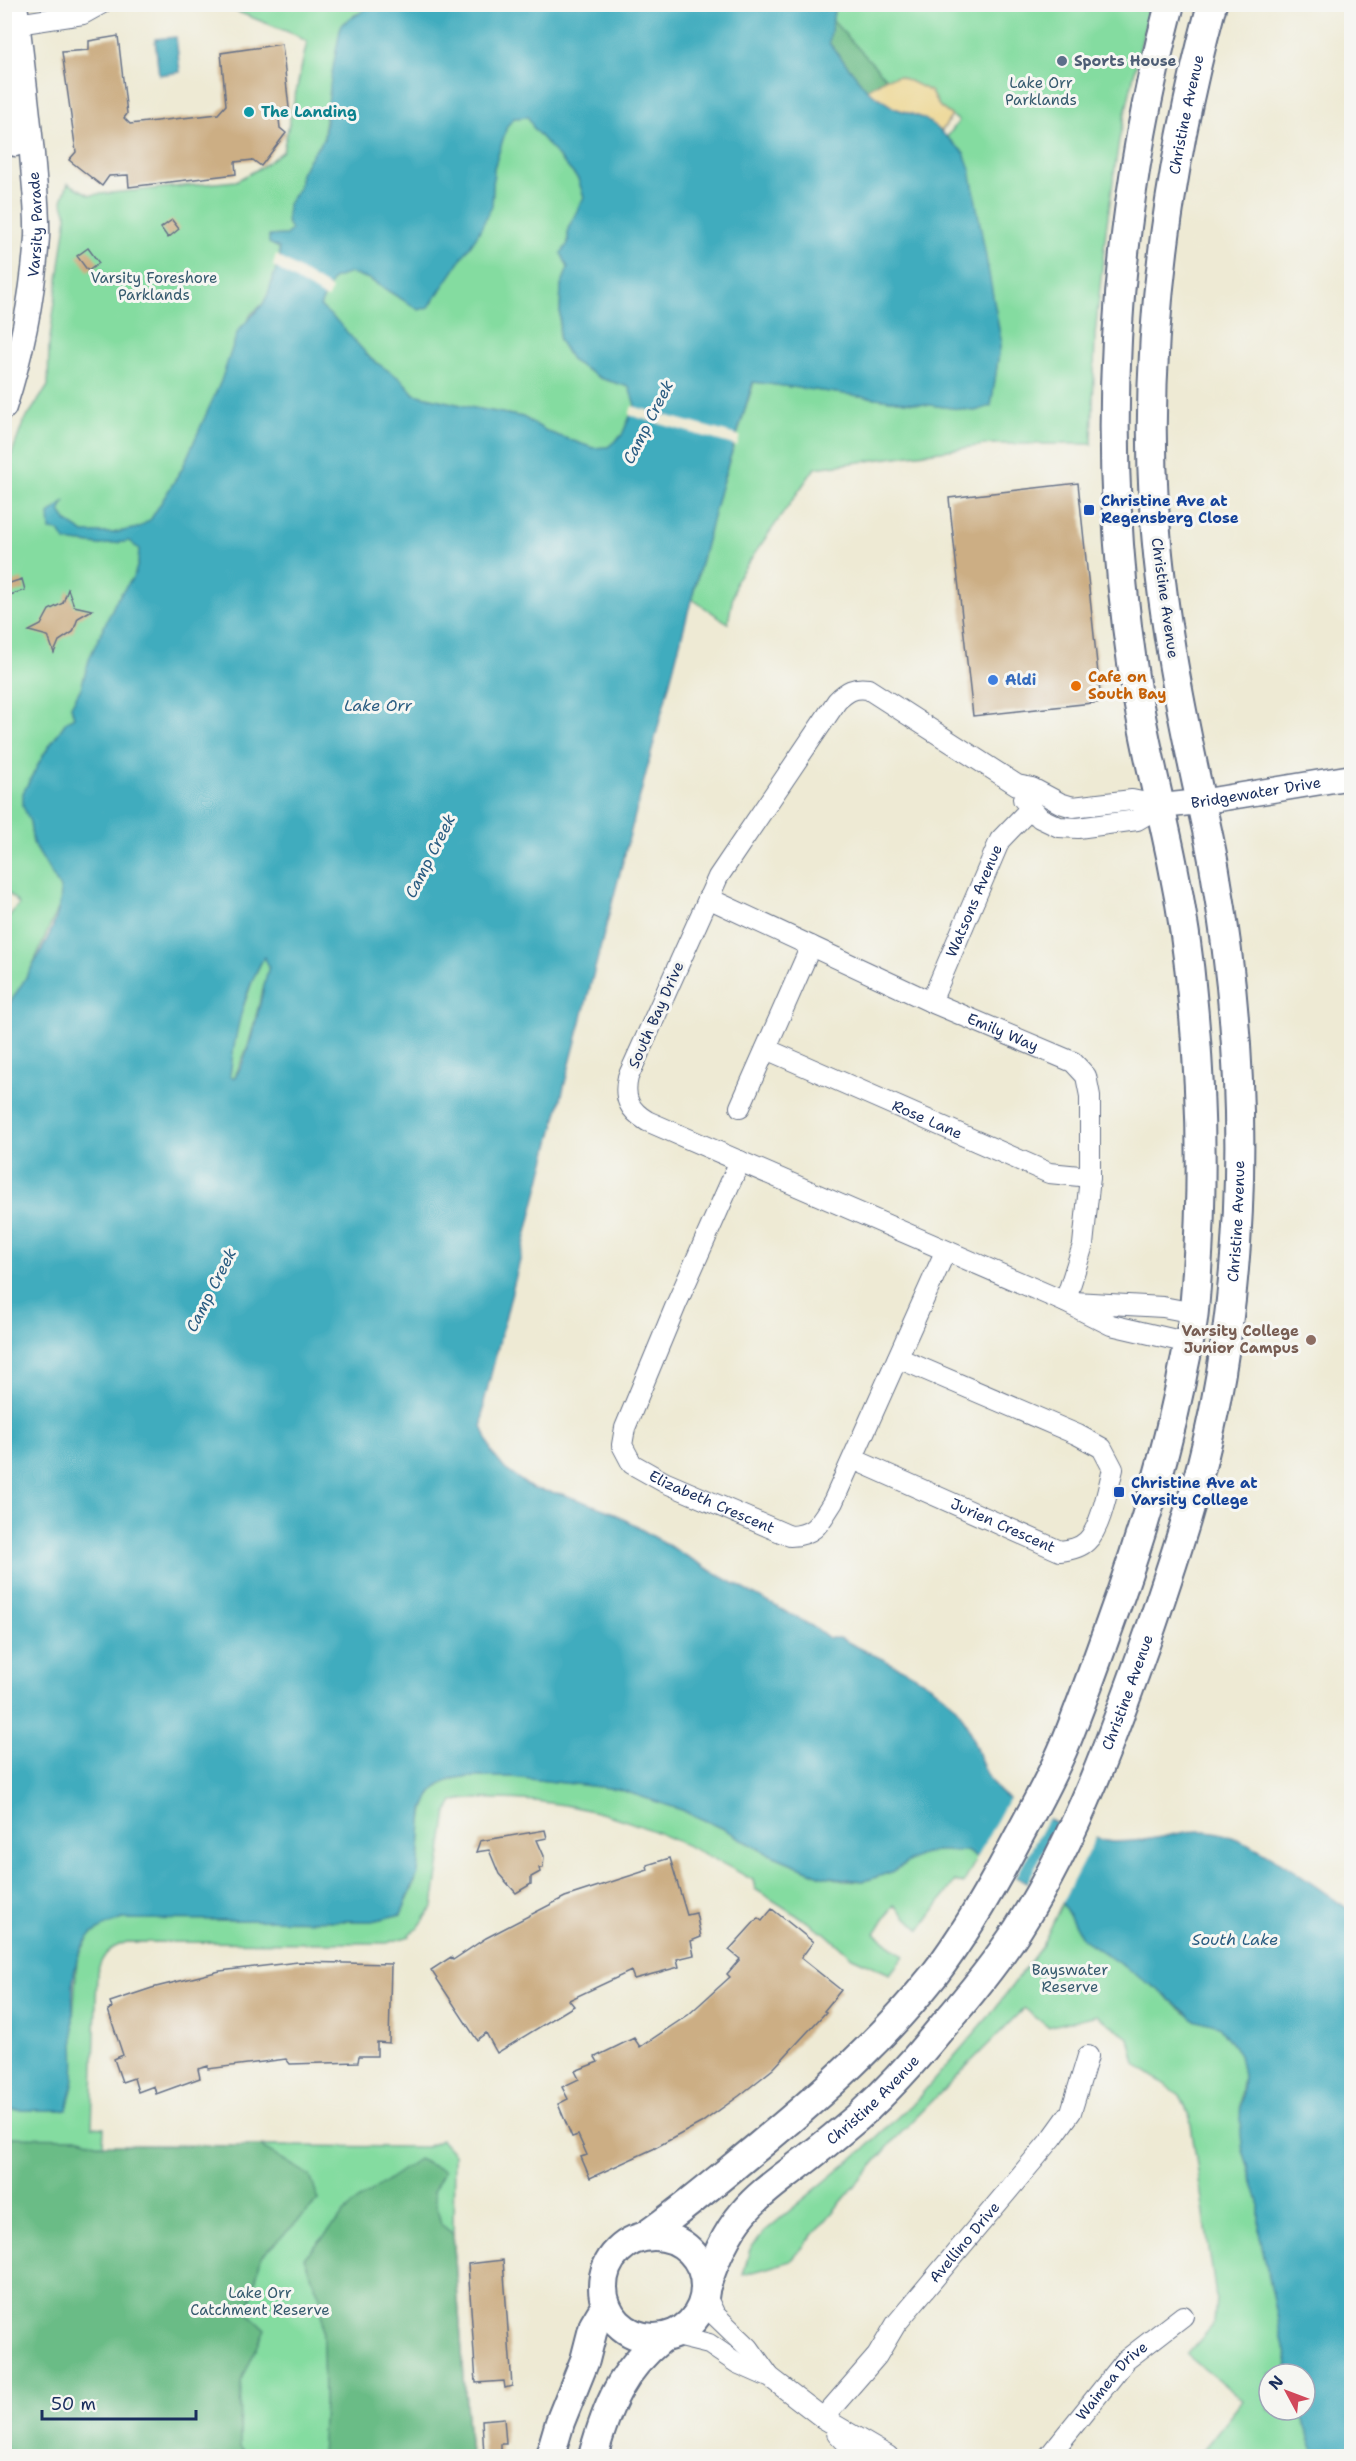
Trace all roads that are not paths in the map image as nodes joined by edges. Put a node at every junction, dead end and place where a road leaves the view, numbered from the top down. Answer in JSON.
{"nodes":[{"id":1,"x":101,"y":4,"type":"edge"},
{"id":2,"x":1170,"y":4,"type":"edge"},
{"id":3,"x":1212,"y":4,"type":"edge"},
{"id":4,"x":12,"y":10,"type":"edge"},
{"id":5,"x":4,"y":64,"type":"edge"},
{"id":6,"x":13,"y":122,"type":"junction"},
{"id":7,"x":4,"y":372,"type":"edge"},
{"id":8,"x":4,"y":407,"type":"edge"},
{"id":9,"x":1352,"y":777,"type":"edge"},
{"id":10,"x":1017,"y":786,"type":"junction"},
{"id":11,"x":1200,"y":802,"type":"junction"},
{"id":12,"x":1161,"y":806,"type":"junction"},
{"id":13,"x":1030,"y":808,"type":"junction"},
{"id":14,"x":708,"y":898,"type":"junction"},
{"id":15,"x":811,"y":946,"type":"junction"},
{"id":16,"x":931,"y":1002,"type":"junction"},
{"id":17,"x":766,"y":1049,"type":"junction"},
{"id":18,"x":740,"y":1107,"type":"dead end"},
{"id":19,"x":740,"y":1161,"type":"junction"},
{"id":20,"x":1090,"y":1177,"type":"junction"},
{"id":21,"x":945,"y":1252,"type":"junction"},
{"id":22,"x":1065,"y":1302,"type":"junction"},
{"id":23,"x":1194,"y":1313,"type":"junction"},
{"id":24,"x":1227,"y":1334,"type":"junction"},
{"id":25,"x":1189,"y":1343,"type":"junction"},
{"id":26,"x":898,"y":1358,"type":"junction"},
{"id":27,"x":853,"y":1459,"type":"junction"},
{"id":28,"x":1088,"y":2056,"type":"dead end"},
{"id":29,"x":645,"y":2236,"type":"junction"},
{"id":30,"x":705,"y":2291,"type":"junction"},
{"id":31,"x":606,"y":2305,"type":"junction"},
{"id":32,"x":1183,"y":2316,"type":"dead end"},
{"id":33,"x":667,"y":2336,"type":"junction"},
{"id":34,"x":771,"y":2378,"type":"junction"},
{"id":35,"x":823,"y":2418,"type":"junction"},
{"id":36,"x":550,"y":2457,"type":"edge"},
{"id":37,"x":593,"y":2457,"type":"edge"},
{"id":38,"x":859,"y":2457,"type":"edge"},
{"id":39,"x":888,"y":2457,"type":"edge"},
{"id":40,"x":1049,"y":2457,"type":"edge"}],
"edges":[{"from":1,"to":4,"type":"street"},
{"from":2,"to":12,"type":"main road"},
{"from":3,"to":11,"type":"main road","name":"Christine Avenue"},
{"from":4,"to":6,"type":"street"},
{"from":4,"to":8,"type":"street","name":"Varsity Parade"},
{"from":5,"to":6,"type":"street","name":"Varsity Parade"},
{"from":6,"to":7,"type":"street","name":"Varsity Parade"},
{"from":9,"to":11,"type":"street","name":"Bridgewater Drive"},
{"from":10,"to":12,"type":"street","name":"South Bay Drive"},
{"from":10,"to":13,"type":"street","name":"South Bay Drive"},
{"from":10,"to":14,"type":"street","name":"South Bay Drive"},
{"from":11,"to":12,"type":"street","name":"Bridgewater Drive"},
{"from":11,"to":24,"type":"main road","name":"Christine Avenue"},
{"from":12,"to":13,"type":"street","name":"South Bay Drive"},
{"from":12,"to":23,"type":"main road"},
{"from":13,"to":16,"type":"street","name":"Watsons Avenue"},
{"from":14,"to":15,"type":"street","name":"Emily Way"},
{"from":14,"to":19,"type":"street","name":"South Bay Drive"},
{"from":15,"to":16,"type":"street","name":"Emily Way"},
{"from":15,"to":17,"type":"street"},
{"from":16,"to":20,"type":"street","name":"Emily Way"},
{"from":17,"to":18,"type":"street"},
{"from":17,"to":20,"type":"street","name":"Rose Lane"},
{"from":19,"to":21,"type":"street","name":"South Bay Drive"},
{"from":19,"to":27,"type":"street","name":"Elizabeth Crescent"},
{"from":20,"to":22,"type":"street","name":"Emily Way"},
{"from":21,"to":22,"type":"street","name":"South Bay Drive"},
{"from":21,"to":26,"type":"street","name":"Elizabeth Crescent"},
{"from":22,"to":23,"type":"street","name":"South Bay Drive"},
{"from":22,"to":25,"type":"street","name":"South Bay Drive"},
{"from":23,"to":24,"type":"main road"},
{"from":23,"to":25,"type":"main road"},
{"from":24,"to":25,"type":"main road"},
{"from":24,"to":30,"type":"main road","name":"Christine Avenue"},
{"from":25,"to":29,"type":"main road"},
{"from":26,"to":27,"type":"street","name":"Elizabeth Crescent"},
{"from":26,"to":27,"type":"street","name":"Jurien Crescent"},
{"from":28,"to":35,"type":"street","name":"Avellino Drive"},
{"from":29,"to":30,"type":"main road"},
{"from":29,"to":31,"type":"main road"},
{"from":30,"to":33,"type":"main road","name":"Christine Avenue"},
{"from":30,"to":34,"type":"street"},
{"from":31,"to":33,"type":"main road"},
{"from":31,"to":36,"type":"main road"},
{"from":32,"to":40,"type":"street","name":"Waimea Drive"},
{"from":33,"to":34,"type":"street"},
{"from":33,"to":37,"type":"main road","name":"Christine Avenue"},
{"from":34,"to":35,"type":"street"},
{"from":35,"to":38,"type":"street"},
{"from":35,"to":39,"type":"street"}]}
